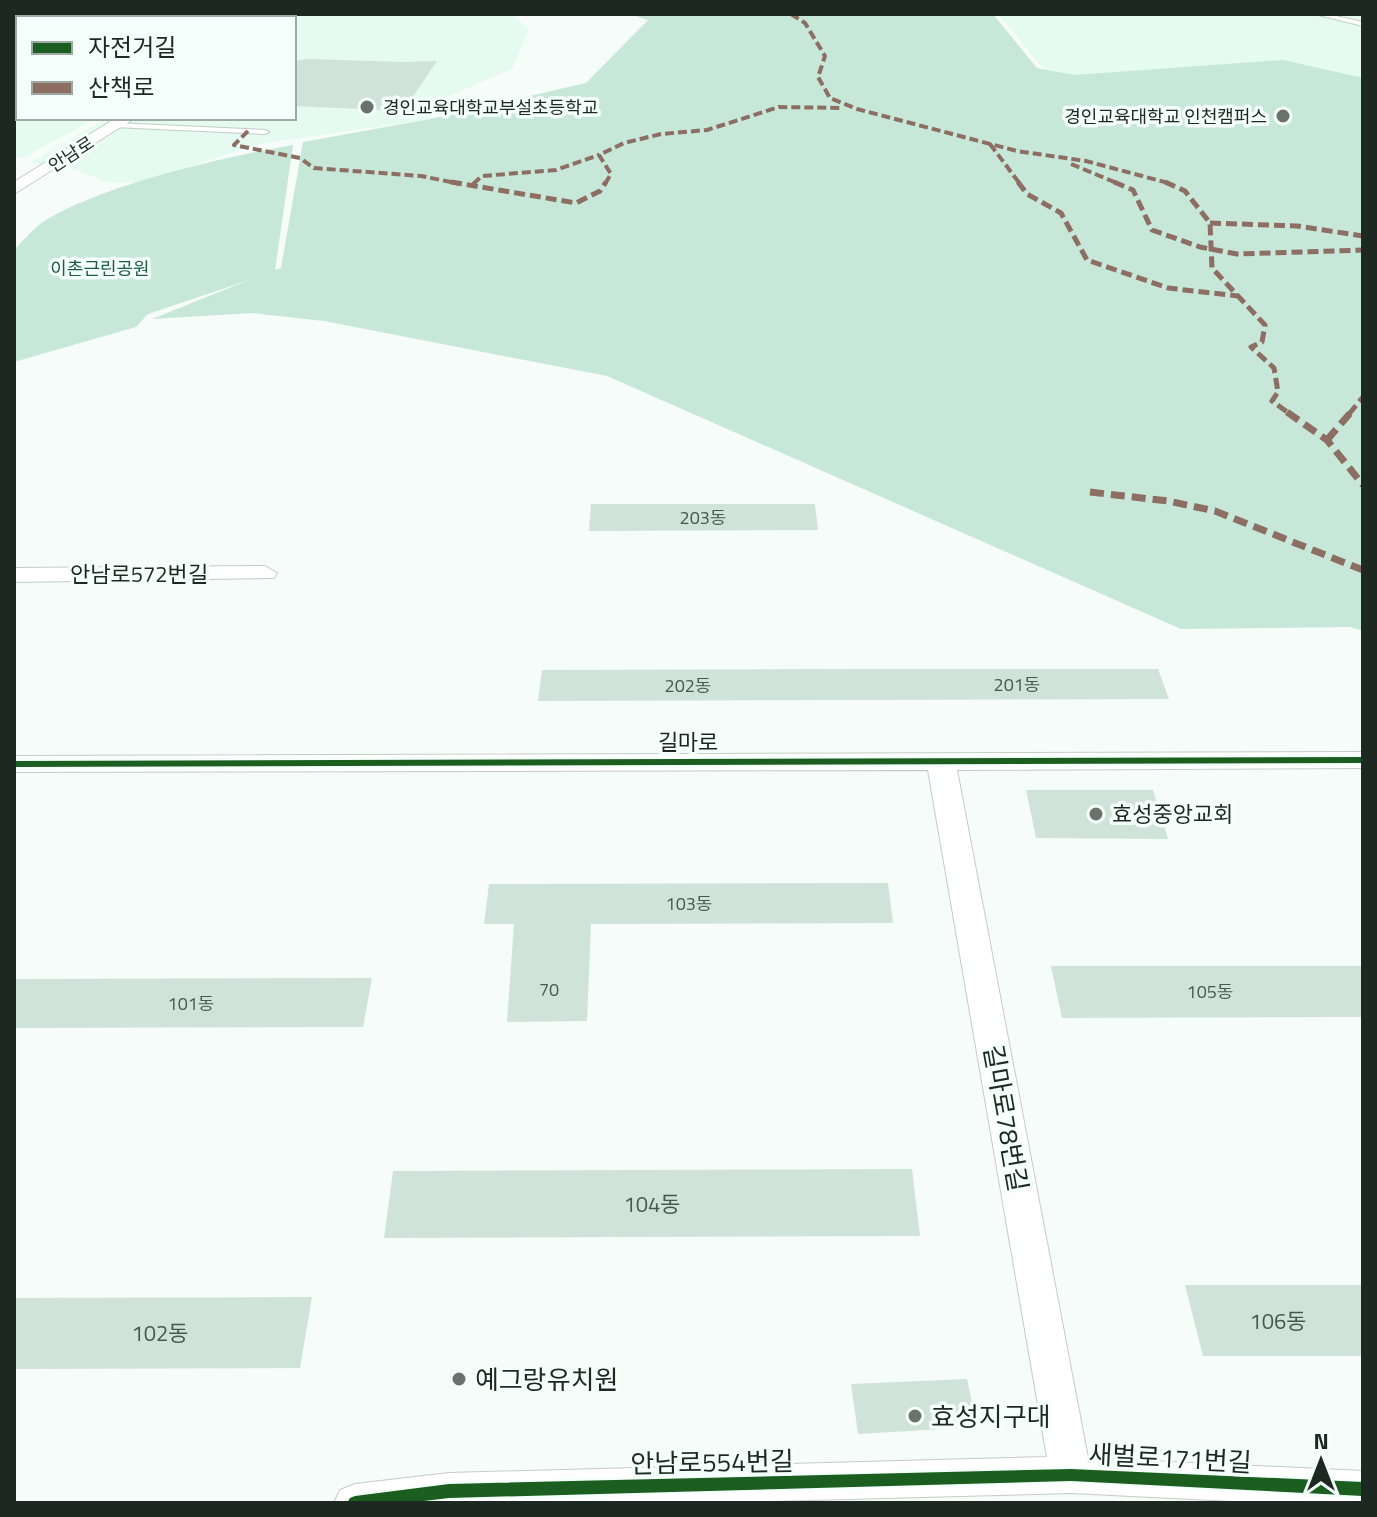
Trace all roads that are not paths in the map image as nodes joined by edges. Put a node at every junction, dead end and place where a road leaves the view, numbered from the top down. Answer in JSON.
{"nodes":[{"id":1,"x":1317,"y":14,"type":"edge"},
{"id":2,"x":1363,"y":24,"type":"edge"},
{"id":3,"x":121,"y":122,"type":"edge"},
{"id":4,"x":265,"y":132,"type":"dead end"},
{"id":5,"x":14,"y":189,"type":"edge"},
{"id":6,"x":265,"y":573,"type":"dead end"},
{"id":7,"x":14,"y":575,"type":"edge"},
{"id":8,"x":1363,"y":760,"type":"edge"},
{"id":9,"x":941,"y":761,"type":"junction"},
{"id":10,"x":14,"y":764,"type":"edge"},
{"id":11,"x":1071,"y":1475,"type":"junction"},
{"id":12,"x":1363,"y":1489,"type":"edge"},
{"id":13,"x":355,"y":1503,"type":"edge"}],
"edges":[{"from":1,"to":2,"type":"lane"},
{"from":3,"to":4,"type":"lane"},
{"from":3,"to":5,"type":"street","name":"안남로"},
{"from":6,"to":7,"type":"street","name":"안남로572번길"},
{"from":8,"to":9,"type":"street","name":"길마로"},
{"from":9,"to":10,"type":"street","name":"길마로"},
{"from":9,"to":11,"type":"street","name":"길마로78번길"},
{"from":11,"to":12,"type":"street","name":"새벌로171번길"},
{"from":11,"to":13,"type":"street","name":"안남로554번길"}]}
